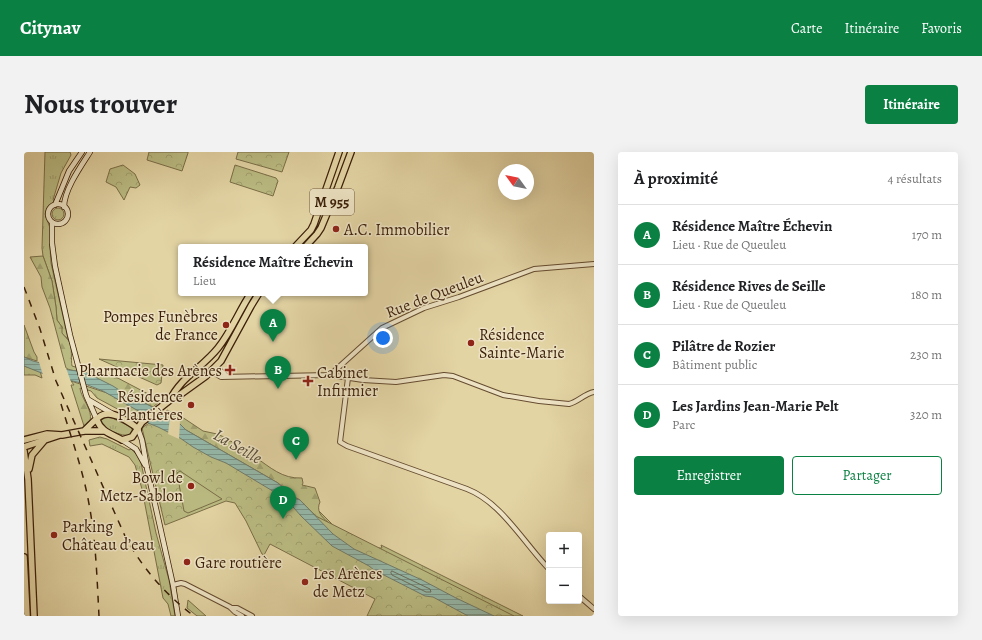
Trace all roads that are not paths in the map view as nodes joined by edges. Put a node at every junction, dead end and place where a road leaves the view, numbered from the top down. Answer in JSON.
{"nodes":[{"id":1,"x":82,"y":152,"type":"edge"},
{"id":2,"x":90,"y":152,"type":"edge"},
{"id":3,"x":339,"y":152,"type":"edge"},
{"id":4,"x":351,"y":152,"type":"edge"},
{"id":5,"x":55,"y":205,"type":"junction"},
{"id":6,"x":64,"y":207,"type":"junction"},
{"id":7,"x":55,"y":223,"type":"junction"},
{"id":8,"x":298,"y":244,"type":"edge"},
{"id":9,"x":308,"y":244,"type":"edge"},
{"id":10,"x":594,"y":264,"type":"edge"},
{"id":11,"x":249,"y":296,"type":"edge"},
{"id":12,"x":258,"y":296,"type":"edge"},
{"id":13,"x":207,"y":360,"type":"junction"},
{"id":14,"x":216,"y":367,"type":"junction"},
{"id":15,"x":211,"y":371,"type":"junction"},
{"id":16,"x":330,"y":375,"type":"junction"},
{"id":17,"x":227,"y":376,"type":"junction"},
{"id":18,"x":348,"y":378,"type":"junction"},
{"id":19,"x":594,"y":392,"type":"edge"},
{"id":20,"x":89,"y":400,"type":"junction"},
{"id":21,"x":170,"y":400,"type":"junction"},
{"id":22,"x":113,"y":414,"type":"junction"},
{"id":23,"x":96,"y":420,"type":"junction"},
{"id":24,"x":142,"y":422,"type":"junction"},
{"id":25,"x":133,"y":424,"type":"junction"},
{"id":26,"x":138,"y":429,"type":"junction"},
{"id":27,"x":84,"y":431,"type":"junction"},
{"id":28,"x":104,"y":431,"type":"junction"},
{"id":29,"x":62,"y":434,"type":"junction"},
{"id":30,"x":24,"y":440,"type":"edge"},
{"id":31,"x":122,"y":440,"type":"junction"},
{"id":32,"x":44,"y":441,"type":"junction"},
{"id":33,"x":24,"y":447,"type":"edge"},
{"id":34,"x":24,"y":451,"type":"edge"},
{"id":35,"x":146,"y":468,"type":"junction"},
{"id":36,"x":24,"y":469,"type":"edge"},
{"id":37,"x":28,"y":479,"type":"junction"},
{"id":38,"x":24,"y":557,"type":"edge"},
{"id":39,"x":548,"y":568,"type":"edge"},
{"id":40,"x":173,"y":585,"type":"junction"},
{"id":41,"x":582,"y":599,"type":"edge"},
{"id":42,"x":230,"y":608,"type":"junction"},
{"id":43,"x":594,"y":609,"type":"edge"},
{"id":44,"x":27,"y":616,"type":"edge"},
{"id":45,"x":34,"y":616,"type":"edge"},
{"id":46,"x":178,"y":616,"type":"edge"},
{"id":47,"x":242,"y":616,"type":"edge"},
{"id":48,"x":252,"y":616,"type":"edge"}],
"edges":[{"from":1,"to":5,"type":"main road"},
{"from":2,"to":6,"type":"main road"},
{"from":3,"to":8,"type":"main road","number":"M 955"},
{"from":4,"to":9,"type":"main road","number":"M 955"},
{"from":5,"to":6,"type":"main road"},
{"from":5,"to":7,"type":"main road"},
{"from":6,"to":7,"type":"main road"},
{"from":7,"to":20,"type":"main road"},
{"from":10,"to":16,"type":"street","name":"Rue de Queuleu"},
{"from":11,"to":13,"type":"main road"},
{"from":12,"to":14,"type":"main road"},
{"from":13,"to":14,"type":"main road"},
{"from":13,"to":15,"type":"main road"},
{"from":13,"to":21,"type":"main road"},
{"from":14,"to":15,"type":"main road"},
{"from":14,"to":17,"type":"street"},
{"from":15,"to":17,"type":"street"},
{"from":15,"to":21,"type":"main road"},
{"from":16,"to":17,"type":"street"},
{"from":16,"to":18,"type":"street"},
{"from":18,"to":19,"type":"street"},
{"from":18,"to":39,"type":"street"},
{"from":20,"to":22,"type":"main road"},
{"from":20,"to":23,"type":"main road"},
{"from":21,"to":24,"type":"main road"},
{"from":22,"to":23,"type":"main road"},
{"from":22,"to":25,"type":"main road"},
{"from":23,"to":27,"type":"main road"},
{"from":23,"to":28,"type":"main road"},
{"from":24,"to":25,"type":"main road"},
{"from":24,"to":26,"type":"main road"},
{"from":25,"to":26,"type":"main road"},
{"from":26,"to":31,"type":"main road"},
{"from":26,"to":35,"type":"main road"},
{"from":27,"to":28,"type":"main road"},
{"from":27,"to":29,"type":"main road"},
{"from":28,"to":31,"type":"main road"},
{"from":29,"to":30,"type":"main road"},
{"from":29,"to":32,"type":"main road"},
{"from":31,"to":35,"type":"main road"},
{"from":32,"to":33,"type":"main road"},
{"from":32,"to":37,"type":"main road"},
{"from":34,"to":37,"type":"main road"},
{"from":35,"to":40,"type":"main road"},
{"from":36,"to":37,"type":"main road"},
{"from":37,"to":45,"type":"main road"},
{"from":38,"to":44,"type":"main road"},
{"from":40,"to":42,"type":"street"},
{"from":40,"to":46,"type":"main road"},
{"from":41,"to":43,"type":"street"},
{"from":42,"to":47,"type":"street"},
{"from":42,"to":48,"type":"street"}]}
